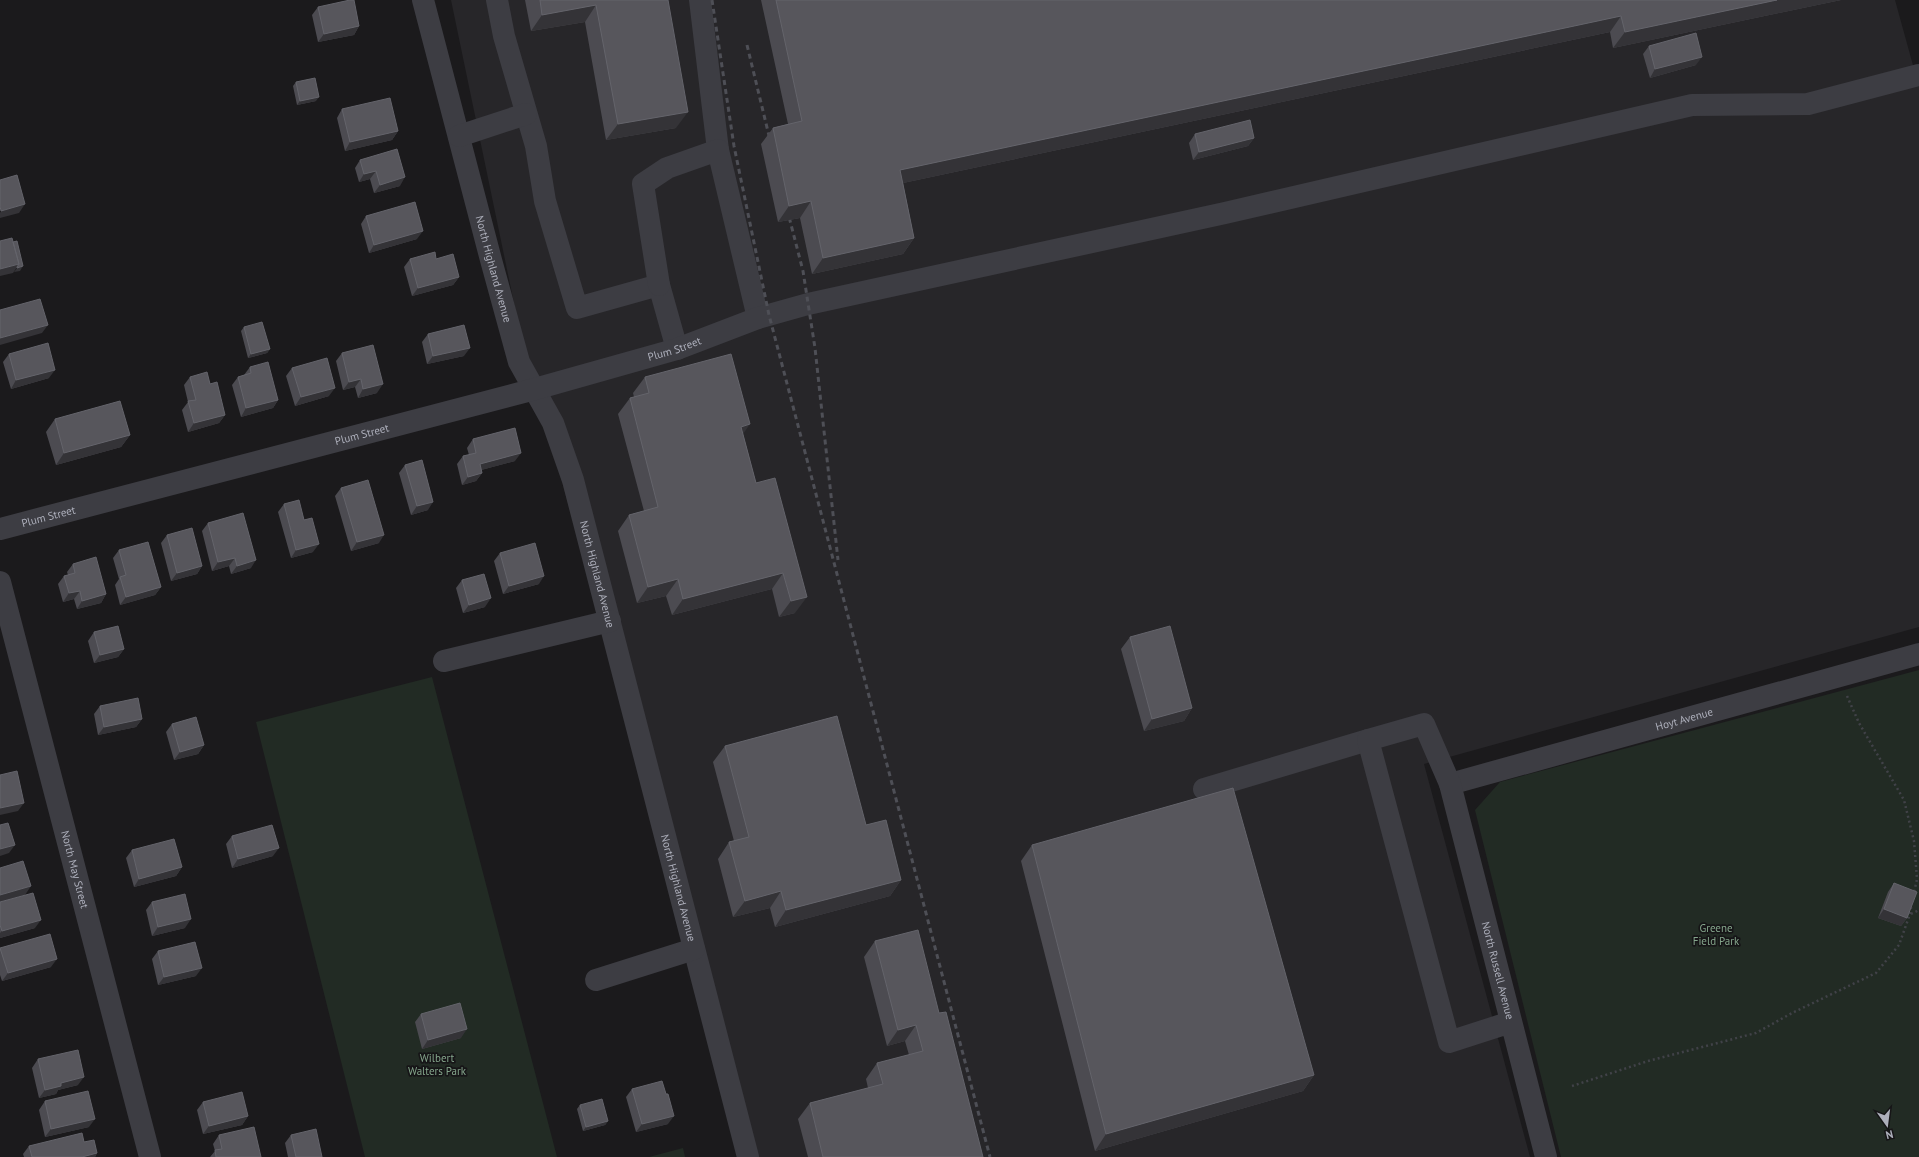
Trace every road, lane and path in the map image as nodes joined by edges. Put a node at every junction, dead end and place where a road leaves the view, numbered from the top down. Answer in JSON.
{"nodes":[{"id":1,"x":423,"y":0,"type":"edge"},
{"id":2,"x":497,"y":0,"type":"edge"},
{"id":3,"x":700,"y":0,"type":"edge"},
{"id":4,"x":1919,"y":75,"type":"edge"},
{"id":5,"x":526,"y":114,"type":"junction"},
{"id":6,"x":459,"y":136,"type":"junction"},
{"id":7,"x":718,"y":150,"type":"junction"},
{"id":8,"x":659,"y":285,"type":"junction"},
{"id":9,"x":758,"y":318,"type":"junction"},
{"id":10,"x":677,"y":349,"type":"junction"},
{"id":11,"x":535,"y":389,"type":"junction"},
{"id":12,"x":0,"y":529,"type":"edge"},
{"id":13,"x":0,"y":582,"type":"edge"},
{"id":14,"x":610,"y":621,"type":"junction"},
{"id":15,"x":1919,"y":654,"type":"edge"},
{"id":16,"x":444,"y":661,"type":"dead end"},
{"id":17,"x":1846,"y":691,"type":"dead end"},
{"id":18,"x":1368,"y":740,"type":"junction"},
{"id":19,"x":1450,"y":784,"type":"junction"},
{"id":20,"x":1204,"y":789,"type":"dead end"},
{"id":21,"x":1919,"y":910,"type":"edge"},
{"id":22,"x":1910,"y":914,"type":"junction"},
{"id":23,"x":694,"y":949,"type":"junction"},
{"id":24,"x":596,"y":980,"type":"dead end"},
{"id":25,"x":1511,"y":1022,"type":"junction"},
{"id":26,"x":1572,"y":1086,"type":"dead end"},
{"id":27,"x":150,"y":1157,"type":"edge"},
{"id":28,"x":748,"y":1157,"type":"edge"},
{"id":29,"x":1546,"y":1157,"type":"edge"}],
"edges":[{"from":1,"to":6,"type":"street","name":"North Highland Avenue"},
{"from":2,"to":5,"type":"street"},
{"from":3,"to":7,"type":"street"},
{"from":4,"to":9,"type":"street","name":"Plum Street"},
{"from":5,"to":6,"type":"street"},
{"from":5,"to":8,"type":"street"},
{"from":6,"to":11,"type":"street","name":"North Highland Avenue"},
{"from":7,"to":8,"type":"street"},
{"from":7,"to":9,"type":"street"},
{"from":8,"to":10,"type":"street"},
{"from":9,"to":10,"type":"street","name":"Plum Street"},
{"from":10,"to":11,"type":"street","name":"Plum Street"},
{"from":11,"to":12,"type":"street","name":"Plum Street"},
{"from":11,"to":14,"type":"street","name":"North Highland Avenue"},
{"from":13,"to":27,"type":"street","name":"North May Street"},
{"from":14,"to":16,"type":"street"},
{"from":14,"to":23,"type":"street","name":"North Highland Avenue"},
{"from":15,"to":19,"type":"street","name":"Hoyt Avenue"},
{"from":17,"to":22,"type":"path"},
{"from":18,"to":19,"type":"street","name":"North Russell Avenue"},
{"from":18,"to":20,"type":"street"},
{"from":18,"to":25,"type":"street"},
{"from":19,"to":25,"type":"street","name":"North Russell Avenue"},
{"from":21,"to":22,"type":"path"},
{"from":22,"to":26,"type":"path"},
{"from":23,"to":24,"type":"street"},
{"from":23,"to":28,"type":"street","name":"North Highland Avenue"},
{"from":25,"to":29,"type":"street","name":"North Russell Avenue"}]}
